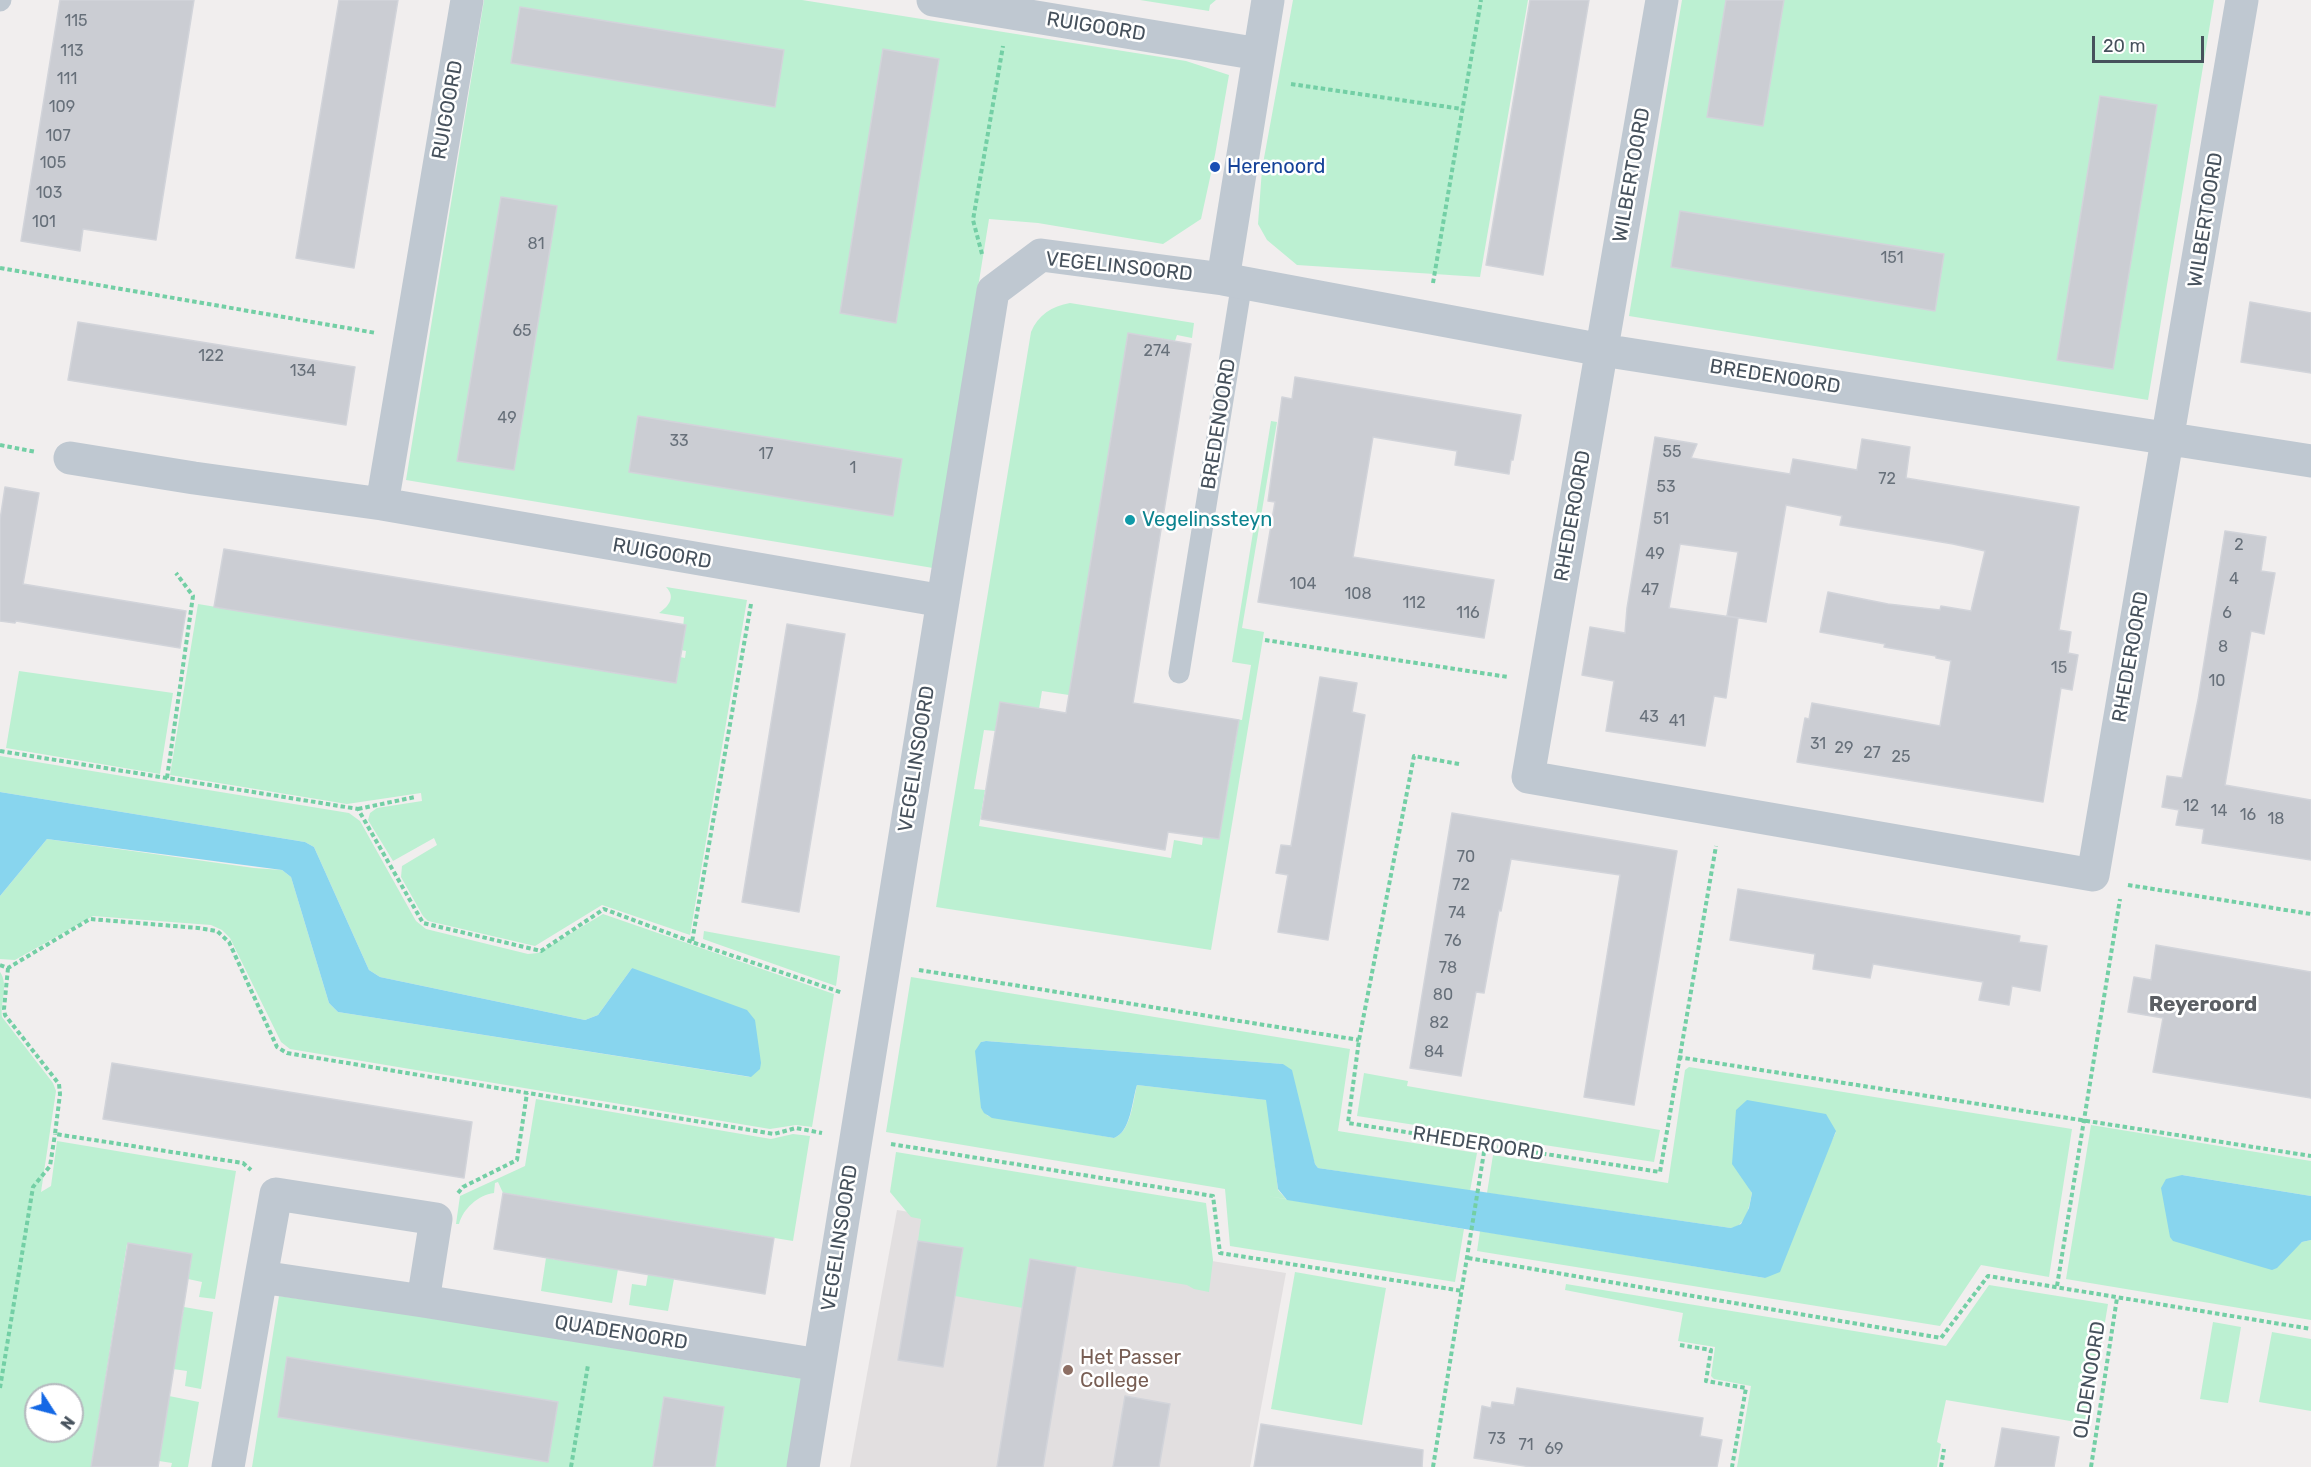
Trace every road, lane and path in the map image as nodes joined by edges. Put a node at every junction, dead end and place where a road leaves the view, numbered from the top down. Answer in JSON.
{"nodes":[{"id":1,"x":466,"y":0,"type":"edge"},
{"id":2,"x":933,"y":0,"type":"edge"},
{"id":3,"x":1268,"y":0,"type":"edge"},
{"id":4,"x":1481,"y":0,"type":"edge"},
{"id":5,"x":1662,"y":0,"type":"edge"},
{"id":6,"x":2242,"y":0,"type":"edge"},
{"id":7,"x":1009,"y":13,"type":"junction"},
{"id":8,"x":1258,"y":66,"type":"junction"},
{"id":9,"x":1462,"y":109,"type":"junction"},
{"id":10,"x":0,"y":268,"type":"edge"},
{"id":11,"x":1232,"y":281,"type":"junction"},
{"id":12,"x":993,"y":291,"type":"junction"},
{"id":13,"x":1428,"y":316,"type":"junction"},
{"id":14,"x":409,"y":338,"type":"junction"},
{"id":15,"x":1602,"y":350,"type":"junction"},
{"id":16,"x":2169,"y":439,"type":"junction"},
{"id":17,"x":70,"y":458,"type":"dead end"},
{"id":18,"x":2311,"y":461,"type":"edge"},
{"id":19,"x":382,"y":504,"type":"junction"},
{"id":20,"x":756,"y":571,"type":"junction"},
{"id":21,"x":176,"y":573,"type":"dead end"},
{"id":22,"x":943,"y":601,"type":"junction"},
{"id":23,"x":1265,"y":640,"type":"dead end"},
{"id":24,"x":1179,"y":673,"type":"dead end"},
{"id":25,"x":1545,"y":683,"type":"junction"},
{"id":26,"x":0,"y":751,"type":"edge"},
{"id":27,"x":1459,"y":764,"type":"dead end"},
{"id":28,"x":166,"y":778,"type":"junction"},
{"id":29,"x":416,"y":797,"type":"dead end"},
{"id":30,"x":358,"y":809,"type":"junction"},
{"id":31,"x":1722,"y":811,"type":"junction"},
{"id":32,"x":2108,"y":880,"type":"junction"},
{"id":33,"x":2311,"y":914,"type":"edge"},
{"id":34,"x":692,"y":942,"type":"junction"},
{"id":35,"x":0,"y":965,"type":"edge"},
{"id":36,"x":884,"y":965,"type":"junction"},
{"id":37,"x":8,"y":968,"type":"junction"},
{"id":38,"x":878,"y":1005,"type":"junction"},
{"id":39,"x":1359,"y":1040,"type":"junction"},
{"id":40,"x":1678,"y":1057,"type":"junction"},
{"id":41,"x":527,"y":1093,"type":"junction"},
{"id":42,"x":2083,"y":1120,"type":"junction"},
{"id":43,"x":55,"y":1134,"type":"junction"},
{"id":44,"x":856,"y":1139,"type":"junction"},
{"id":45,"x":1485,"y":1146,"type":"junction"},
{"id":46,"x":2311,"y":1156,"type":"edge"},
{"id":47,"x":276,"y":1194,"type":"junction"},
{"id":48,"x":436,"y":1219,"type":"junction"},
{"id":49,"x":1468,"y":1258,"type":"junction"},
{"id":50,"x":261,"y":1277,"type":"junction"},
{"id":51,"x":2056,"y":1286,"type":"junction"},
{"id":52,"x":1463,"y":1291,"type":"junction"},
{"id":53,"x":2117,"y":1298,"type":"junction"},
{"id":54,"x":423,"y":1301,"type":"junction"},
{"id":55,"x":594,"y":1329,"type":"junction"},
{"id":56,"x":2311,"y":1329,"type":"edge"},
{"id":57,"x":1680,"y":1345,"type":"dead end"},
{"id":58,"x":819,"y":1365,"type":"junction"},
{"id":59,"x":0,"y":1388,"type":"edge"},
{"id":60,"x":1944,"y":1449,"type":"dead end"},
{"id":61,"x":228,"y":1467,"type":"edge"},
{"id":62,"x":571,"y":1467,"type":"edge"},
{"id":63,"x":803,"y":1467,"type":"edge"},
{"id":64,"x":1433,"y":1467,"type":"edge"},
{"id":65,"x":1732,"y":1467,"type":"edge"},
{"id":66,"x":1941,"y":1467,"type":"edge"},
{"id":67,"x":2091,"y":1467,"type":"edge"}],
"edges":[{"from":1,"to":14,"type":"street","name":"RUIGOORD"},
{"from":2,"to":7,"type":"street","name":"RUIGOORD"},
{"from":3,"to":8,"type":"street"},
{"from":4,"to":9,"type":"path"},
{"from":5,"to":15,"type":"street","name":"WILBERTOORD"},
{"from":6,"to":16,"type":"street","name":"WILBERTOORD"},
{"from":7,"to":8,"type":"street","name":"RUIGOORD"},
{"from":7,"to":12,"type":"path"},
{"from":8,"to":9,"type":"path"},
{"from":8,"to":11,"type":"street"},
{"from":9,"to":13,"type":"path"},
{"from":10,"to":14,"type":"path"},
{"from":11,"to":12,"type":"street","name":"VEGELINSOORD"},
{"from":11,"to":13,"type":"street","name":"BREDENOORD"},
{"from":11,"to":24,"type":"lane","name":"BREDENOORD"},
{"from":12,"to":22,"type":"street","name":"VEGELINSOORD"},
{"from":13,"to":15,"type":"street","name":"BREDENOORD"},
{"from":14,"to":19,"type":"street","name":"RUIGOORD"},
{"from":15,"to":16,"type":"street","name":"BREDENOORD"},
{"from":15,"to":25,"type":"street","name":"RHEDEROORD"},
{"from":16,"to":18,"type":"street","name":"BREDENOORD"},
{"from":16,"to":32,"type":"street","name":"RHEDEROORD"},
{"from":17,"to":19,"type":"street","name":"RUIGOORD"},
{"from":19,"to":20,"type":"street","name":"RUIGOORD"},
{"from":20,"to":22,"type":"street","name":"RUIGOORD"},
{"from":20,"to":34,"type":"path"},
{"from":21,"to":28,"type":"path"},
{"from":22,"to":36,"type":"street","name":"VEGELINSOORD"},
{"from":23,"to":25,"type":"path"},
{"from":25,"to":31,"type":"street","name":"RHEDEROORD"},
{"from":26,"to":28,"type":"path"},
{"from":27,"to":39,"type":"path","name":"RHEDEROORD"},
{"from":28,"to":30,"type":"path"},
{"from":29,"to":30,"type":"path"},
{"from":30,"to":34,"type":"path"},
{"from":31,"to":32,"type":"street","name":"RHEDEROORD"},
{"from":31,"to":40,"type":"path","name":"RHEDEROORD"},
{"from":32,"to":33,"type":"path"},
{"from":32,"to":42,"type":"path"},
{"from":34,"to":38,"type":"path"},
{"from":35,"to":37,"type":"path"},
{"from":36,"to":38,"type":"street","name":"VEGELINSOORD"},
{"from":36,"to":39,"type":"path"},
{"from":37,"to":41,"type":"path"},
{"from":37,"to":43,"type":"path"},
{"from":38,"to":44,"type":"street","name":"VEGELINSOORD"},
{"from":39,"to":45,"type":"path","name":"RHEDEROORD"},
{"from":40,"to":42,"type":"path"},
{"from":40,"to":45,"type":"path","name":"RHEDEROORD"},
{"from":41,"to":44,"type":"path"},
{"from":41,"to":48,"type":"path"},
{"from":42,"to":46,"type":"path"},
{"from":42,"to":51,"type":"path"},
{"from":43,"to":47,"type":"path"},
{"from":43,"to":59,"type":"path"},
{"from":44,"to":52,"type":"path"},
{"from":44,"to":58,"type":"street","name":"VEGELINSOORD"},
{"from":45,"to":49,"type":"path"},
{"from":47,"to":48,"type":"street"},
{"from":47,"to":50,"type":"street"},
{"from":48,"to":54,"type":"street"},
{"from":49,"to":51,"type":"path"},
{"from":49,"to":52,"type":"path"},
{"from":50,"to":54,"type":"street","name":"QUADENOORD"},
{"from":50,"to":61,"type":"street"},
{"from":51,"to":53,"type":"path"},
{"from":52,"to":64,"type":"path"},
{"from":53,"to":56,"type":"path"},
{"from":53,"to":67,"type":"path","name":"OLDENOORD"},
{"from":54,"to":55,"type":"street","name":"QUADENOORD"},
{"from":55,"to":58,"type":"street","name":"QUADENOORD"},
{"from":55,"to":62,"type":"path"},
{"from":57,"to":65,"type":"path"},
{"from":58,"to":63,"type":"street","name":"VEGELINSOORD"},
{"from":60,"to":66,"type":"path"}]}
